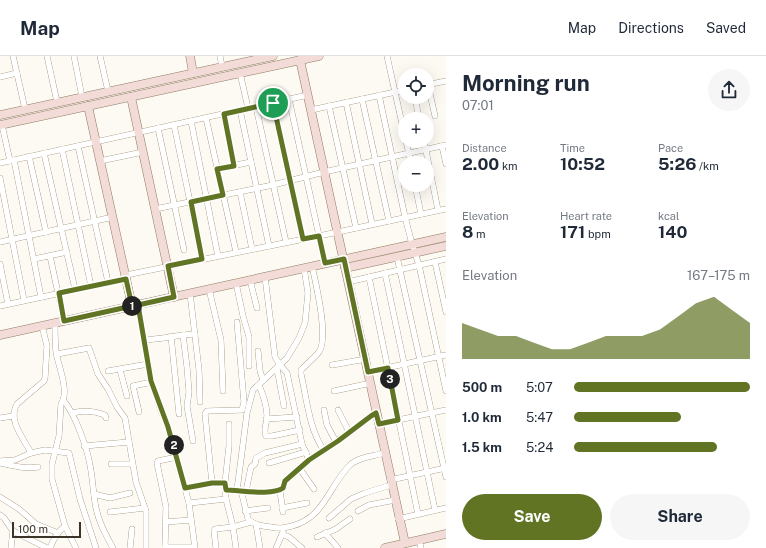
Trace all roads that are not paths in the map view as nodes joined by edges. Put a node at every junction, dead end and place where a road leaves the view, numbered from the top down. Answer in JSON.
{"nodes":[{"id":1,"x":13,"y":56,"type":"edge"},
{"id":2,"x":47,"y":56,"type":"edge"},
{"id":3,"x":74,"y":56,"type":"edge"},
{"id":4,"x":100,"y":56,"type":"edge"},
{"id":5,"x":190,"y":56,"type":"edge"},
{"id":6,"x":220,"y":56,"type":"edge"},
{"id":7,"x":273,"y":56,"type":"edge"},
{"id":8,"x":319,"y":56,"type":"edge"},
{"id":9,"x":387,"y":56,"type":"edge"},
{"id":10,"x":300,"y":60,"type":"junction"},
{"id":11,"x":222,"y":67,"type":"junction"},
{"id":12,"x":17,"y":73,"type":"junction"},
{"id":13,"x":193,"y":73,"type":"junction"},
{"id":14,"x":240,"y":73,"type":"junction"},
{"id":15,"x":0,"y":77,"type":"edge"},
{"id":16,"x":446,"y":82,"type":"edge"},
{"id":17,"x":434,"y":84,"type":"edge"},
{"id":18,"x":398,"y":91,"type":"edge"},
{"id":19,"x":108,"y":92,"type":"junction"},
{"id":20,"x":395,"y":92,"type":"junction"},
{"id":21,"x":379,"y":95,"type":"junction"},
{"id":22,"x":308,"y":96,"type":"junction"},
{"id":23,"x":82,"y":97,"type":"junction"},
{"id":24,"x":131,"y":97,"type":"junction"},
{"id":25,"x":289,"y":99,"type":"junction"},
{"id":26,"x":362,"y":99,"type":"junction"},
{"id":27,"x":57,"y":102,"type":"junction"},
{"id":28,"x":346,"y":102,"type":"junction"},
{"id":29,"x":273,"y":103,"type":"junction"},
{"id":30,"x":432,"y":104,"type":"edge"},
{"id":31,"x":88,"y":106,"type":"junction"},
{"id":32,"x":329,"y":106,"type":"junction"},
{"id":33,"x":256,"y":107,"type":"junction"},
{"id":34,"x":248,"y":108,"type":"junction"},
{"id":35,"x":25,"y":109,"type":"junction"},
{"id":36,"x":240,"y":110,"type":"junction"},
{"id":37,"x":310,"y":110,"type":"junction"},
{"id":38,"x":399,"y":112,"type":"edge"},
{"id":39,"x":224,"y":114,"type":"junction"},
{"id":40,"x":0,"y":115,"type":"edge"},
{"id":41,"x":435,"y":116,"type":"dead end"},
{"id":42,"x":206,"y":118,"type":"junction"},
{"id":43,"x":190,"y":121,"type":"junction"},
{"id":44,"x":1,"y":125,"type":"edge"},
{"id":45,"x":174,"y":125,"type":"junction"},
{"id":46,"x":158,"y":128,"type":"junction"},
{"id":47,"x":139,"y":132,"type":"junction"},
{"id":48,"x":96,"y":142,"type":"junction"},
{"id":49,"x":78,"y":146,"type":"junction"},
{"id":50,"x":444,"y":146,"type":"edge"},
{"id":51,"x":408,"y":148,"type":"edge"},
{"id":52,"x":62,"y":149,"type":"junction"},
{"id":53,"x":426,"y":150,"type":"junction"},
{"id":54,"x":143,"y":152,"type":"junction"},
{"id":55,"x":44,"y":153,"type":"junction"},
{"id":56,"x":409,"y":153,"type":"junction"},
{"id":57,"x":29,"y":156,"type":"junction"},
{"id":58,"x":410,"y":156,"type":"edge"},
{"id":59,"x":392,"y":157,"type":"junction"},
{"id":60,"x":12,"y":160,"type":"junction"},
{"id":61,"x":100,"y":161,"type":"junction"},
{"id":62,"x":375,"y":161,"type":"junction"},
{"id":63,"x":251,"y":162,"type":"junction"},
{"id":64,"x":0,"y":163,"type":"edge"},
{"id":65,"x":359,"y":164,"type":"junction"},
{"id":66,"x":446,"y":164,"type":"edge"},
{"id":67,"x":234,"y":166,"type":"junction"},
{"id":68,"x":342,"y":168,"type":"junction"},
{"id":69,"x":217,"y":169,"type":"junction"},
{"id":70,"x":324,"y":172,"type":"junction"},
{"id":71,"x":306,"y":177,"type":"junction"},
{"id":72,"x":0,"y":178,"type":"edge"},
{"id":73,"x":290,"y":181,"type":"junction"},
{"id":74,"x":273,"y":185,"type":"junction"},
{"id":75,"x":257,"y":189,"type":"junction"},
{"id":76,"x":240,"y":192,"type":"junction"},
{"id":77,"x":416,"y":192,"type":"edge"},
{"id":78,"x":223,"y":195,"type":"junction"},
{"id":79,"x":206,"y":198,"type":"junction"},
{"id":80,"x":191,"y":202,"type":"junction"},
{"id":81,"x":174,"y":205,"type":"junction"},
{"id":82,"x":155,"y":209,"type":"junction"},
{"id":83,"x":446,"y":209,"type":"edge"},
{"id":84,"x":438,"y":210,"type":"junction"},
{"id":85,"x":421,"y":214,"type":"junction"},
{"id":86,"x":405,"y":217,"type":"junction"},
{"id":87,"x":113,"y":218,"type":"junction"},
{"id":88,"x":95,"y":221,"type":"junction"},
{"id":89,"x":389,"y":221,"type":"junction"},
{"id":90,"x":78,"y":224,"type":"junction"},
{"id":91,"x":372,"y":224,"type":"junction"},
{"id":92,"x":62,"y":228,"type":"junction"},
{"id":93,"x":356,"y":228,"type":"junction"},
{"id":94,"x":46,"y":232,"type":"junction"},
{"id":95,"x":337,"y":232,"type":"junction"},
{"id":96,"x":28,"y":235,"type":"junction"},
{"id":97,"x":319,"y":236,"type":"junction"},
{"id":98,"x":446,"y":237,"type":"edge"},
{"id":99,"x":13,"y":239,"type":"junction"},
{"id":100,"x":303,"y":239,"type":"junction"},
{"id":101,"x":0,"y":242,"type":"edge"},
{"id":102,"x":286,"y":242,"type":"junction"},
{"id":103,"x":412,"y":244,"type":"junction"},
{"id":104,"x":269,"y":246,"type":"junction"},
{"id":105,"x":446,"y":246,"type":"edge"},
{"id":106,"x":252,"y":249,"type":"junction"},
{"id":107,"x":184,"y":250,"type":"dead end"},
{"id":108,"x":67,"y":252,"type":"junction"},
{"id":109,"x":236,"y":252,"type":"junction"},
{"id":110,"x":415,"y":253,"type":"junction"},
{"id":111,"x":50,"y":256,"type":"junction"},
{"id":112,"x":218,"y":256,"type":"junction"},
{"id":113,"x":398,"y":257,"type":"junction"},
{"id":114,"x":34,"y":259,"type":"junction"},
{"id":115,"x":202,"y":259,"type":"junction"},
{"id":116,"x":344,"y":259,"type":"junction"},
{"id":117,"x":446,"y":259,"type":"edge"},
{"id":118,"x":435,"y":262,"type":"junction"},
{"id":119,"x":325,"y":263,"type":"junction"},
{"id":120,"x":0,"y":264,"type":"edge"},
{"id":121,"x":420,"y":265,"type":"junction"},
{"id":122,"x":168,"y":266,"type":"junction"},
{"id":123,"x":308,"y":267,"type":"junction"},
{"id":124,"x":346,"y":268,"type":"junction"},
{"id":125,"x":401,"y":270,"type":"junction"},
{"id":126,"x":385,"y":273,"type":"junction"},
{"id":127,"x":126,"y":277,"type":"junction"},
{"id":128,"x":265,"y":277,"type":"junction"},
{"id":129,"x":368,"y":277,"type":"junction"},
{"id":130,"x":250,"y":280,"type":"junction"},
{"id":131,"x":108,"y":282,"type":"junction"},
{"id":132,"x":348,"y":282,"type":"junction"},
{"id":133,"x":236,"y":283,"type":"junction"},
{"id":134,"x":91,"y":286,"type":"junction"},
{"id":135,"x":209,"y":289,"type":"junction"},
{"id":136,"x":75,"y":290,"type":"junction"},
{"id":137,"x":59,"y":293,"type":"junction"},
{"id":138,"x":190,"y":293,"type":"junction"},
{"id":139,"x":41,"y":297,"type":"junction"},
{"id":140,"x":174,"y":297,"type":"junction"},
{"id":141,"x":24,"y":300,"type":"junction"},
{"id":142,"x":8,"y":304,"type":"junction"},
{"id":143,"x":135,"y":305,"type":"junction"},
{"id":144,"x":0,"y":306,"type":"edge"},
{"id":145,"x":257,"y":308,"type":"dead end"},
{"id":146,"x":446,"y":312,"type":"edge"},
{"id":147,"x":64,"y":321,"type":"junction"},
{"id":148,"x":237,"y":322,"type":"dead end"},
{"id":149,"x":55,"y":323,"type":"junction"},
{"id":150,"x":42,"y":326,"type":"junction"},
{"id":151,"x":195,"y":334,"type":"junction"},
{"id":152,"x":0,"y":335,"type":"edge"},
{"id":153,"x":183,"y":335,"type":"junction"},
{"id":154,"x":171,"y":336,"type":"junction"},
{"id":155,"x":144,"y":340,"type":"junction"},
{"id":156,"x":258,"y":351,"type":"dead end"},
{"id":157,"x":57,"y":354,"type":"junction"},
{"id":158,"x":446,"y":355,"type":"edge"},
{"id":159,"x":438,"y":357,"type":"junction"},
{"id":160,"x":366,"y":359,"type":"junction"},
{"id":161,"x":420,"y":361,"type":"junction"},
{"id":162,"x":148,"y":364,"type":"junction"},
{"id":163,"x":332,"y":364,"type":"dead end"},
{"id":164,"x":404,"y":364,"type":"junction"},
{"id":165,"x":249,"y":366,"type":"dead end"},
{"id":166,"x":278,"y":367,"type":"junction"},
{"id":167,"x":388,"y":368,"type":"junction"},
{"id":168,"x":120,"y":370,"type":"junction"},
{"id":169,"x":108,"y":371,"type":"dead end"},
{"id":170,"x":368,"y":372,"type":"junction"},
{"id":171,"x":152,"y":382,"type":"junction"},
{"id":172,"x":261,"y":383,"type":"junction"},
{"id":173,"x":371,"y":383,"type":"junction"},
{"id":174,"x":334,"y":391,"type":"dead end"},
{"id":175,"x":446,"y":391,"type":"edge"},
{"id":176,"x":223,"y":392,"type":"dead end"},
{"id":177,"x":127,"y":396,"type":"dead end"},
{"id":178,"x":64,"y":400,"type":"junction"},
{"id":179,"x":200,"y":402,"type":"dead end"},
{"id":180,"x":284,"y":406,"type":"dead end"},
{"id":181,"x":324,"y":410,"type":"dead end"},
{"id":182,"x":338,"y":410,"type":"dead end"},
{"id":183,"x":446,"y":410,"type":"edge"},
{"id":184,"x":139,"y":412,"type":"dead end"},
{"id":185,"x":72,"y":413,"type":"junction"},
{"id":186,"x":376,"y":413,"type":"junction"},
{"id":187,"x":431,"y":413,"type":"junction"},
{"id":188,"x":179,"y":414,"type":"dead end"},
{"id":189,"x":13,"y":416,"type":"junction"},
{"id":190,"x":415,"y":416,"type":"junction"},
{"id":191,"x":297,"y":417,"type":"junction"},
{"id":192,"x":0,"y":418,"type":"edge"},
{"id":193,"x":106,"y":418,"type":"dead end"},
{"id":194,"x":266,"y":419,"type":"junction"},
{"id":195,"x":398,"y":420,"type":"junction"},
{"id":196,"x":229,"y":424,"type":"dead end"},
{"id":197,"x":379,"y":424,"type":"junction"},
{"id":198,"x":300,"y":430,"type":"junction"},
{"id":199,"x":349,"y":432,"type":"junction"},
{"id":200,"x":193,"y":441,"type":"dead end"},
{"id":201,"x":129,"y":442,"type":"junction"},
{"id":202,"x":336,"y":442,"type":"junction"},
{"id":203,"x":302,"y":444,"type":"junction"},
{"id":204,"x":84,"y":446,"type":"junction"},
{"id":205,"x":324,"y":450,"type":"junction"},
{"id":206,"x":54,"y":451,"type":"junction"},
{"id":207,"x":306,"y":452,"type":"junction"},
{"id":208,"x":31,"y":453,"type":"junction"},
{"id":209,"x":384,"y":453,"type":"junction"},
{"id":210,"x":177,"y":457,"type":"junction"},
{"id":211,"x":309,"y":460,"type":"junction"},
{"id":212,"x":0,"y":462,"type":"edge"},
{"id":213,"x":269,"y":463,"type":"dead end"},
{"id":214,"x":111,"y":464,"type":"dead end"},
{"id":215,"x":132,"y":464,"type":"junction"},
{"id":216,"x":38,"y":467,"type":"dead end"},
{"id":217,"x":300,"y":469,"type":"junction"},
{"id":218,"x":445,"y":469,"type":"edge"},
{"id":219,"x":427,"y":473,"type":"junction"},
{"id":220,"x":410,"y":476,"type":"junction"},
{"id":221,"x":446,"y":477,"type":"edge"},
{"id":222,"x":212,"y":483,"type":"junction"},
{"id":223,"x":225,"y":483,"type":"junction"},
{"id":224,"x":391,"y":483,"type":"junction"},
{"id":225,"x":185,"y":488,"type":"junction"},
{"id":226,"x":314,"y":489,"type":"dead end"},
{"id":227,"x":226,"y":490,"type":"junction"},
{"id":228,"x":241,"y":490,"type":"junction"},
{"id":229,"x":280,"y":491,"type":"junction"},
{"id":230,"x":94,"y":494,"type":"junction"},
{"id":231,"x":130,"y":494,"type":"dead end"},
{"id":232,"x":0,"y":497,"type":"edge"},
{"id":233,"x":226,"y":499,"type":"junction"},
{"id":234,"x":395,"y":500,"type":"junction"},
{"id":235,"x":190,"y":503,"type":"junction"},
{"id":236,"x":307,"y":503,"type":"dead end"},
{"id":237,"x":145,"y":508,"type":"junction"},
{"id":238,"x":268,"y":508,"type":"dead end"},
{"id":239,"x":446,"y":508,"type":"edge"},
{"id":240,"x":436,"y":510,"type":"junction"},
{"id":241,"x":246,"y":511,"type":"junction"},
{"id":242,"x":358,"y":511,"type":"dead end"},
{"id":243,"x":110,"y":512,"type":"dead end"},
{"id":244,"x":418,"y":514,"type":"junction"},
{"id":245,"x":0,"y":515,"type":"edge"},
{"id":246,"x":329,"y":518,"type":"dead end"},
{"id":247,"x":350,"y":519,"type":"dead end"},
{"id":248,"x":398,"y":519,"type":"junction"},
{"id":249,"x":191,"y":520,"type":"junction"},
{"id":250,"x":165,"y":522,"type":"junction"},
{"id":251,"x":253,"y":523,"type":"junction"},
{"id":252,"x":65,"y":526,"type":"junction"},
{"id":253,"x":233,"y":527,"type":"junction"},
{"id":254,"x":284,"y":528,"type":"junction"},
{"id":255,"x":132,"y":529,"type":"dead end"},
{"id":256,"x":13,"y":531,"type":"junction"},
{"id":257,"x":325,"y":532,"type":"junction"},
{"id":258,"x":58,"y":533,"type":"junction"},
{"id":259,"x":282,"y":534,"type":"junction"},
{"id":260,"x":446,"y":534,"type":"edge"},
{"id":261,"x":317,"y":537,"type":"dead end"},
{"id":262,"x":404,"y":543,"type":"junction"},
{"id":263,"x":420,"y":544,"type":"edge"},
{"id":264,"x":165,"y":547,"type":"edge"},
{"id":265,"x":194,"y":547,"type":"edge"},
{"id":266,"x":11,"y":548,"type":"edge"},
{"id":267,"x":49,"y":548,"type":"edge"},
{"id":268,"x":76,"y":548,"type":"edge"},
{"id":269,"x":96,"y":548,"type":"edge"},
{"id":270,"x":113,"y":548,"type":"edge"},
{"id":271,"x":130,"y":548,"type":"edge"},
{"id":272,"x":146,"y":548,"type":"edge"},
{"id":273,"x":216,"y":548,"type":"edge"},
{"id":274,"x":236,"y":548,"type":"edge"},
{"id":275,"x":260,"y":548,"type":"edge"},
{"id":276,"x":276,"y":548,"type":"edge"},
{"id":277,"x":302,"y":548,"type":"edge"},
{"id":278,"x":338,"y":548,"type":"edge"},
{"id":279,"x":385,"y":548,"type":"edge"}],
"edges":[{"from":1,"to":12,"type":"street"},
{"from":2,"to":27,"type":"street"},
{"from":3,"to":23,"type":"street"},
{"from":4,"to":19,"type":"street"},
{"from":5,"to":13,"type":"street"},
{"from":6,"to":11,"type":"street"},
{"from":7,"to":11,"type":"street"},
{"from":8,"to":10,"type":"street"},
{"from":9,"to":20,"type":"street"},
{"from":10,"to":14,"type":"street"},
{"from":10,"to":22,"type":"street"},
{"from":11,"to":13,"type":"street"},
{"from":12,"to":15,"type":"street"},
{"from":12,"to":35,"type":"street"},
{"from":13,"to":19,"type":"street"},
{"from":14,"to":24,"type":"street"},
{"from":14,"to":34,"type":"street"},
{"from":16,"to":17,"type":"street"},
{"from":18,"to":20,"type":"street"},
{"from":19,"to":23,"type":"street"},
{"from":20,"to":21,"type":"street"},
{"from":20,"to":38,"type":"street"},
{"from":21,"to":26,"type":"street"},
{"from":21,"to":59,"type":"street"},
{"from":22,"to":25,"type":"street"},
{"from":22,"to":37,"type":"street"},
{"from":23,"to":27,"type":"street"},
{"from":24,"to":31,"type":"street"},
{"from":24,"to":47,"type":"street"},
{"from":25,"to":29,"type":"street"},
{"from":25,"to":71,"type":"street"},
{"from":26,"to":28,"type":"street"},
{"from":26,"to":62,"type":"street"},
{"from":27,"to":35,"type":"street"},
{"from":28,"to":32,"type":"street"},
{"from":28,"to":65,"type":"street"},
{"from":29,"to":33,"type":"street"},
{"from":29,"to":73,"type":"street"},
{"from":30,"to":41,"type":"street"},
{"from":31,"to":44,"type":"street"},
{"from":31,"to":48,"type":"street"},
{"from":32,"to":37,"type":"street"},
{"from":32,"to":68,"type":"street"},
{"from":33,"to":34,"type":"street"},
{"from":33,"to":74,"type":"street"},
{"from":34,"to":36,"type":"street"},
{"from":35,"to":40,"type":"street"},
{"from":36,"to":39,"type":"street"},
{"from":36,"to":63,"type":"street"},
{"from":37,"to":70,"type":"street"},
{"from":39,"to":42,"type":"street"},
{"from":39,"to":67,"type":"street"},
{"from":42,"to":43,"type":"street"},
{"from":42,"to":69,"type":"street"},
{"from":43,"to":45,"type":"street"},
{"from":43,"to":79,"type":"street"},
{"from":44,"to":60,"type":"street"},
{"from":45,"to":46,"type":"street"},
{"from":45,"to":80,"type":"street"},
{"from":46,"to":47,"type":"street"},
{"from":46,"to":81,"type":"street"},
{"from":47,"to":48,"type":"street"},
{"from":47,"to":54,"type":"street"},
{"from":48,"to":49,"type":"street"},
{"from":48,"to":61,"type":"street"},
{"from":49,"to":52,"type":"street"},
{"from":49,"to":88,"type":"street"},
{"from":50,"to":53,"type":"street"},
{"from":50,"to":66,"type":"street"},
{"from":51,"to":56,"type":"street"},
{"from":52,"to":55,"type":"street"},
{"from":52,"to":90,"type":"street"},
{"from":53,"to":56,"type":"street"},
{"from":53,"to":84,"type":"street"},
{"from":54,"to":61,"type":"street"},
{"from":54,"to":82,"type":"street"},
{"from":55,"to":57,"type":"street"},
{"from":55,"to":92,"type":"street"},
{"from":56,"to":58,"type":"street"},
{"from":56,"to":59,"type":"street"},
{"from":57,"to":60,"type":"street"},
{"from":57,"to":94,"type":"street"},
{"from":59,"to":62,"type":"street"},
{"from":59,"to":86,"type":"street"},
{"from":60,"to":64,"type":"street"},
{"from":60,"to":96,"type":"street"},
{"from":61,"to":87,"type":"street"},
{"from":62,"to":65,"type":"street"},
{"from":62,"to":89,"type":"street"},
{"from":63,"to":67,"type":"street"},
{"from":63,"to":75,"type":"street"},
{"from":65,"to":68,"type":"street"},
{"from":65,"to":91,"type":"street"},
{"from":67,"to":69,"type":"street"},
{"from":68,"to":70,"type":"street"},
{"from":68,"to":93,"type":"street"},
{"from":69,"to":78,"type":"street"},
{"from":70,"to":71,"type":"street"},
{"from":70,"to":95,"type":"street"},
{"from":71,"to":73,"type":"street"},
{"from":71,"to":97,"type":"street"},
{"from":72,"to":99,"type":"street"},
{"from":73,"to":74,"type":"street"},
{"from":73,"to":100,"type":"street"},
{"from":74,"to":75,"type":"street"},
{"from":74,"to":102,"type":"street"},
{"from":75,"to":76,"type":"street"},
{"from":75,"to":104,"type":"street"},
{"from":76,"to":78,"type":"street"},
{"from":76,"to":106,"type":"street"},
{"from":77,"to":85,"type":"street"},
{"from":78,"to":79,"type":"street"},
{"from":78,"to":109,"type":"street"},
{"from":79,"to":80,"type":"street"},
{"from":79,"to":112,"type":"street"},
{"from":80,"to":81,"type":"street"},
{"from":80,"to":115,"type":"street"},
{"from":81,"to":82,"type":"street"},
{"from":81,"to":107,"type":"street"},
{"from":82,"to":122,"type":"street"},
{"from":83,"to":84,"type":"street"},
{"from":84,"to":85,"type":"street"},
{"from":85,"to":86,"type":"street"},
{"from":86,"to":89,"type":"street"},
{"from":86,"to":103,"type":"street"},
{"from":87,"to":88,"type":"street"},
{"from":87,"to":127,"type":"street"},
{"from":88,"to":90,"type":"street"},
{"from":88,"to":131,"type":"street"},
{"from":89,"to":91,"type":"street"},
{"from":90,"to":92,"type":"street"},
{"from":90,"to":134,"type":"street"},
{"from":91,"to":93,"type":"street"},
{"from":92,"to":94,"type":"street"},
{"from":92,"to":108,"type":"street"},
{"from":93,"to":95,"type":"street"},
{"from":94,"to":96,"type":"street"},
{"from":95,"to":97,"type":"street"},
{"from":95,"to":116,"type":"street"},
{"from":96,"to":99,"type":"street"},
{"from":96,"to":114,"type":"street"},
{"from":97,"to":100,"type":"street"},
{"from":97,"to":119,"type":"street"},
{"from":98,"to":103,"type":"street"},
{"from":99,"to":101,"type":"street"},
{"from":99,"to":141,"type":"street"},
{"from":100,"to":102,"type":"street"},
{"from":102,"to":104,"type":"street"},
{"from":103,"to":110,"type":"street"},
{"from":103,"to":116,"type":"street"},
{"from":104,"to":106,"type":"street"},
{"from":105,"to":110,"type":"street"},
{"from":106,"to":109,"type":"street"},
{"from":108,"to":111,"type":"street"},
{"from":108,"to":136,"type":"street"},
{"from":109,"to":112,"type":"street"},
{"from":110,"to":113,"type":"street"},
{"from":110,"to":121,"type":"street"},
{"from":111,"to":114,"type":"street"},
{"from":111,"to":137,"type":"street"},
{"from":112,"to":115,"type":"street"},
{"from":113,"to":124,"type":"street"},
{"from":113,"to":125,"type":"street"},
{"from":114,"to":139,"type":"street"},
{"from":115,"to":122,"type":"street"},
{"from":116,"to":119,"type":"street"},
{"from":116,"to":124,"type":"street"},
{"from":117,"to":118,"type":"street"},
{"from":118,"to":121,"type":"street"},
{"from":118,"to":146,"type":"street"},
{"from":119,"to":123,"type":"street"},
{"from":120,"to":142,"type":"street"},
{"from":121,"to":125,"type":"street"},
{"from":121,"to":159,"type":"street"},
{"from":122,"to":127,"type":"street"},
{"from":122,"to":140,"type":"street"},
{"from":123,"to":128,"type":"street"},
{"from":123,"to":166,"type":"street"},
{"from":123,"to":205,"type":"street"},
{"from":124,"to":132,"type":"street"},
{"from":125,"to":126,"type":"street"},
{"from":125,"to":161,"type":"street"},
{"from":126,"to":129,"type":"street"},
{"from":126,"to":164,"type":"street"},
{"from":127,"to":131,"type":"street"},
{"from":127,"to":143,"type":"street"},
{"from":128,"to":130,"type":"street"},
{"from":128,"to":166,"type":"street"},
{"from":129,"to":132,"type":"street"},
{"from":129,"to":167,"type":"street"},
{"from":130,"to":133,"type":"street"},
{"from":130,"to":145,"type":"street"},
{"from":131,"to":134,"type":"street"},
{"from":132,"to":160,"type":"street"},
{"from":133,"to":135,"type":"street"},
{"from":133,"to":165,"type":"street"},
{"from":134,"to":136,"type":"street"},
{"from":135,"to":138,"type":"street"},
{"from":135,"to":176,"type":"street"},
{"from":136,"to":137,"type":"street"},
{"from":137,"to":139,"type":"street"},
{"from":137,"to":147,"type":"street"},
{"from":138,"to":140,"type":"street"},
{"from":138,"to":151,"type":"street"},
{"from":139,"to":141,"type":"street"},
{"from":140,"to":143,"type":"street"},
{"from":141,"to":142,"type":"street"},
{"from":142,"to":144,"type":"street"},
{"from":143,"to":147,"type":"street"},
{"from":143,"to":155,"type":"street"},
{"from":147,"to":149,"type":"street"},
{"from":148,"to":222,"type":"street"},
{"from":149,"to":150,"type":"street"},
{"from":149,"to":157,"type":"street"},
{"from":150,"to":152,"type":"street"},
{"from":150,"to":189,"type":"street"},
{"from":151,"to":153,"type":"street"},
{"from":151,"to":179,"type":"street"},
{"from":153,"to":154,"type":"street"},
{"from":153,"to":200,"type":"street"},
{"from":154,"to":155,"type":"street"},
{"from":154,"to":188,"type":"street"},
{"from":155,"to":162,"type":"street"},
{"from":156,"to":172,"type":"street"},
{"from":157,"to":178,"type":"street"},
{"from":157,"to":201,"type":"street"},
{"from":158,"to":159,"type":"street"},
{"from":159,"to":161,"type":"street"},
{"from":159,"to":175,"type":"street"},
{"from":160,"to":163,"type":"street"},
{"from":160,"to":170,"type":"street"},
{"from":161,"to":164,"type":"street"},
{"from":161,"to":187,"type":"street"},
{"from":162,"to":168,"type":"street"},
{"from":162,"to":171,"type":"street"},
{"from":164,"to":167,"type":"street"},
{"from":164,"to":190,"type":"street"},
{"from":166,"to":172,"type":"street"},
{"from":166,"to":180,"type":"street"},
{"from":166,"to":191,"type":"street"},
{"from":167,"to":170,"type":"street"},
{"from":167,"to":195,"type":"street"},
{"from":168,"to":169,"type":"street"},
{"from":168,"to":177,"type":"street"},
{"from":170,"to":173,"type":"street"},
{"from":171,"to":184,"type":"street"},
{"from":171,"to":210,"type":"street"},
{"from":172,"to":194,"type":"street"},
{"from":172,"to":228,"type":"street"},
{"from":173,"to":174,"type":"street"},
{"from":173,"to":186,"type":"street"},
{"from":178,"to":185,"type":"street"},
{"from":178,"to":206,"type":"street"},
{"from":181,"to":202,"type":"street"},
{"from":182,"to":199,"type":"street"},
{"from":183,"to":187,"type":"street"},
{"from":185,"to":193,"type":"street"},
{"from":185,"to":204,"type":"street"},
{"from":186,"to":197,"type":"street"},
{"from":186,"to":199,"type":"street"},
{"from":187,"to":190,"type":"street"},
{"from":187,"to":218,"type":"street"},
{"from":189,"to":192,"type":"street"},
{"from":189,"to":208,"type":"street"},
{"from":190,"to":195,"type":"street"},
{"from":190,"to":219,"type":"street"},
{"from":191,"to":194,"type":"street"},
{"from":191,"to":198,"type":"street"},
{"from":194,"to":198,"type":"street"},
{"from":195,"to":197,"type":"street"},
{"from":195,"to":220,"type":"street"},
{"from":196,"to":223,"type":"street"},
{"from":197,"to":209,"type":"street"},
{"from":198,"to":203,"type":"street"},
{"from":199,"to":202,"type":"street"},
{"from":201,"to":204,"type":"street"},
{"from":201,"to":215,"type":"street"},
{"from":202,"to":205,"type":"street"},
{"from":203,"to":207,"type":"street"},
{"from":203,"to":228,"type":"street"},
{"from":204,"to":230,"type":"street"},
{"from":205,"to":211,"type":"street"},
{"from":206,"to":208,"type":"street"},
{"from":206,"to":252,"type":"street"},
{"from":206,"to":269,"type":"street"},
{"from":207,"to":211,"type":"street"},
{"from":207,"to":213,"type":"street"},
{"from":208,"to":212,"type":"street"},
{"from":209,"to":224,"type":"street"},
{"from":209,"to":254,"type":"street"},
{"from":210,"to":225,"type":"street"},
{"from":210,"to":250,"type":"street"},
{"from":211,"to":217,"type":"street"},
{"from":212,"to":216,"type":"street"},
{"from":214,"to":215,"type":"street"},
{"from":215,"to":237,"type":"street"},
{"from":217,"to":226,"type":"street"},
{"from":217,"to":229,"type":"street"},
{"from":218,"to":219,"type":"street"},
{"from":218,"to":221,"type":"street"},
{"from":219,"to":220,"type":"street"},
{"from":219,"to":240,"type":"street"},
{"from":220,"to":224,"type":"street"},
{"from":220,"to":244,"type":"street"},
{"from":222,"to":223,"type":"street"},
{"from":222,"to":225,"type":"street"},
{"from":223,"to":227,"type":"street"},
{"from":224,"to":234,"type":"street"},
{"from":224,"to":246,"type":"street"},
{"from":225,"to":235,"type":"street"},
{"from":227,"to":228,"type":"street"},
{"from":227,"to":233,"type":"street"},
{"from":228,"to":229,"type":"street"},
{"from":228,"to":241,"type":"street"},
{"from":229,"to":236,"type":"street"},
{"from":230,"to":231,"type":"street"},
{"from":230,"to":270,"type":"street"},
{"from":232,"to":258,"type":"street"},
{"from":233,"to":235,"type":"street"},
{"from":233,"to":253,"type":"street"},
{"from":234,"to":242,"type":"street"},
{"from":234,"to":248,"type":"street"},
{"from":235,"to":249,"type":"street"},
{"from":237,"to":243,"type":"street"},
{"from":237,"to":272,"type":"street"},
{"from":238,"to":241,"type":"street"},
{"from":239,"to":240,"type":"street"},
{"from":240,"to":244,"type":"street"},
{"from":241,"to":251,"type":"street"},
{"from":244,"to":248,"type":"street"},
{"from":245,"to":256,"type":"street"},
{"from":247,"to":257,"type":"street"},
{"from":248,"to":262,"type":"street"},
{"from":249,"to":250,"type":"street"},
{"from":249,"to":265,"type":"street"},
{"from":250,"to":264,"type":"street"},
{"from":251,"to":253,"type":"street"},
{"from":251,"to":254,"type":"street"},
{"from":251,"to":275,"type":"street"},
{"from":252,"to":258,"type":"street"},
{"from":252,"to":268,"type":"street"},
{"from":253,"to":273,"type":"street"},
{"from":253,"to":274,"type":"street"},
{"from":254,"to":259,"type":"street"},
{"from":255,"to":271,"type":"street"},
{"from":256,"to":266,"type":"street"},
{"from":256,"to":267,"type":"street"},
{"from":257,"to":261,"type":"street"},
{"from":257,"to":278,"type":"street"},
{"from":258,"to":267,"type":"street"},
{"from":259,"to":276,"type":"street"},
{"from":259,"to":277,"type":"street"},
{"from":260,"to":263,"type":"street"},
{"from":262,"to":263,"type":"street"},
{"from":262,"to":279,"type":"street"},
{"from":264,"to":265,"type":"street"}]}
